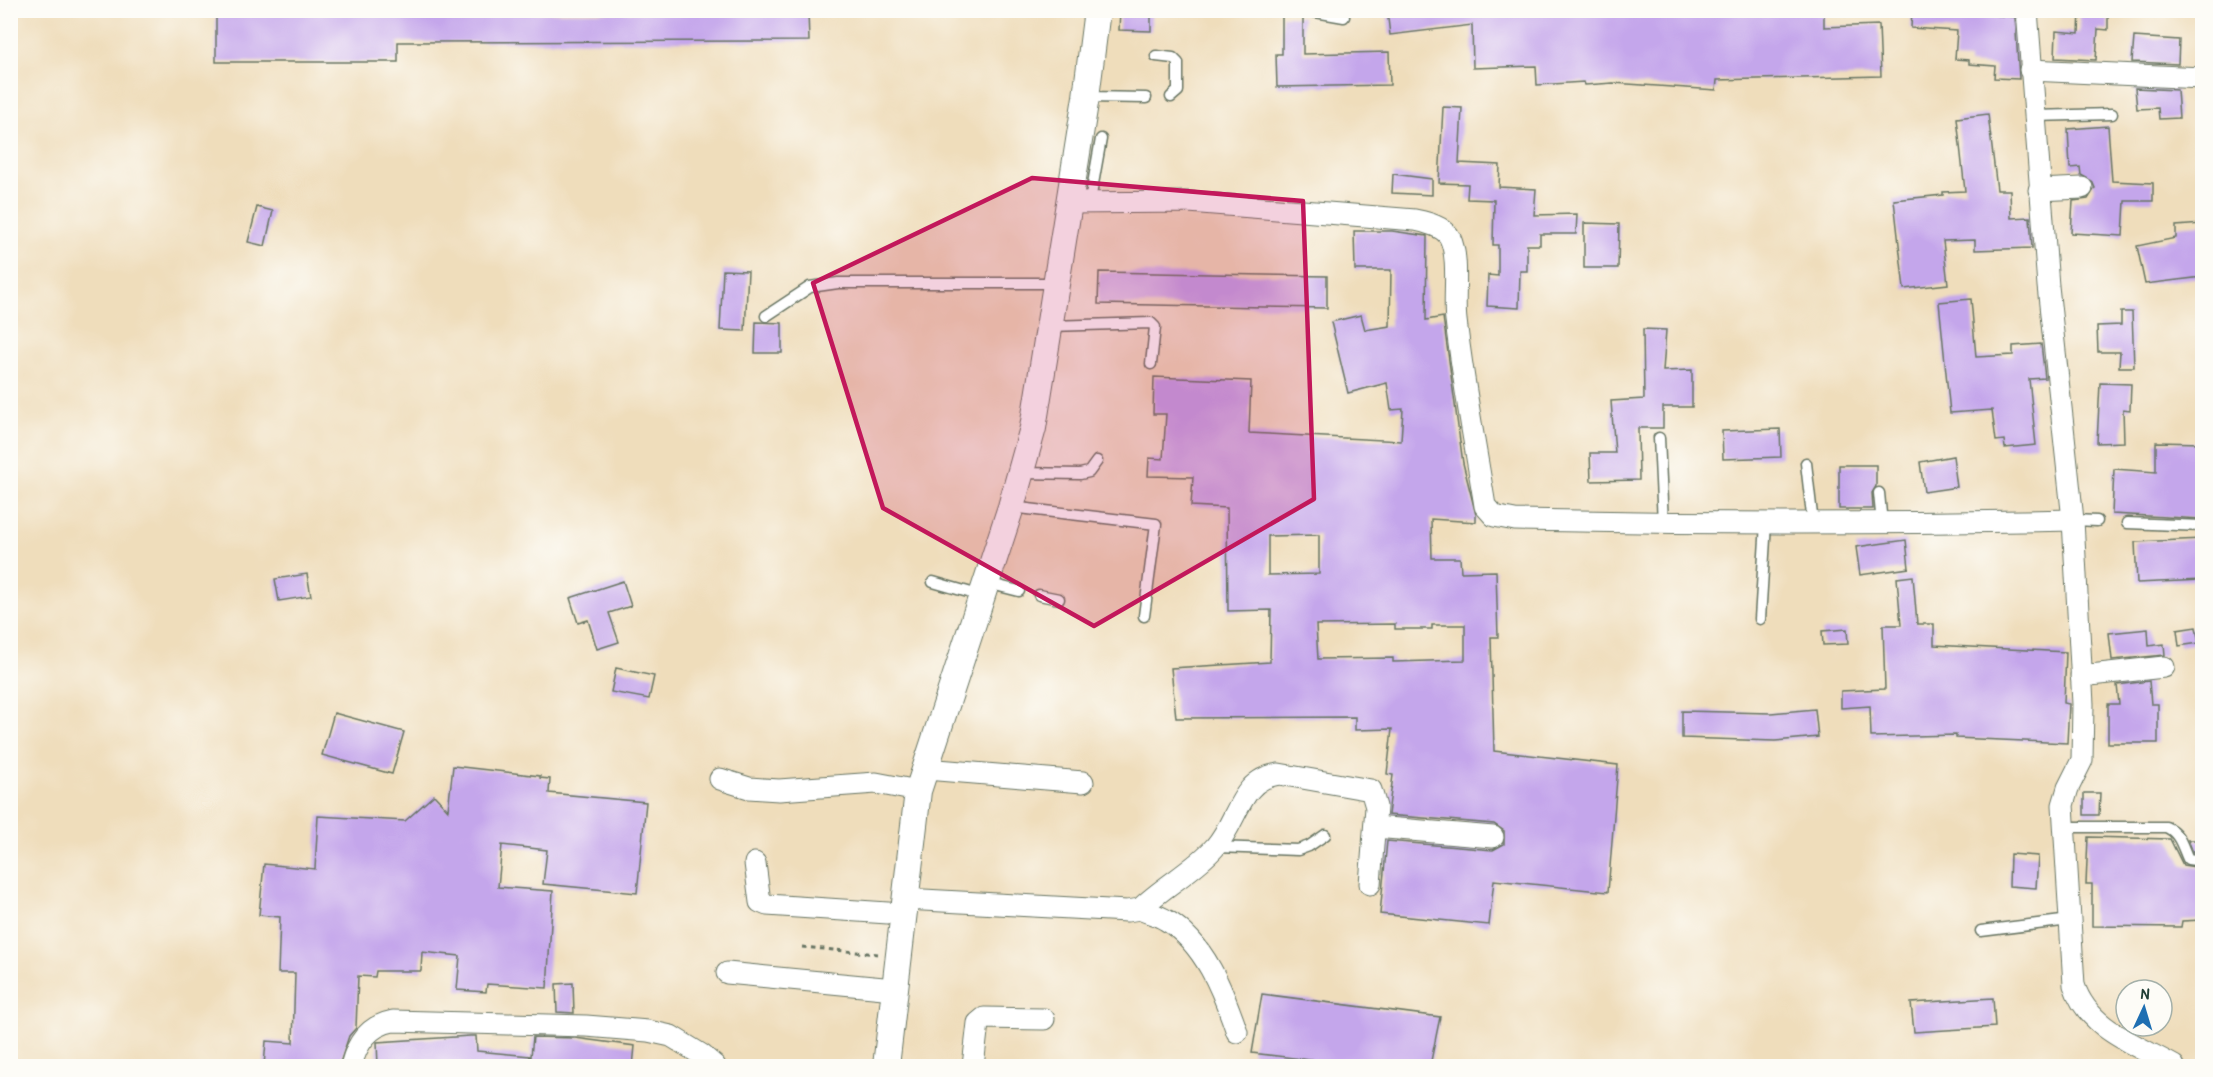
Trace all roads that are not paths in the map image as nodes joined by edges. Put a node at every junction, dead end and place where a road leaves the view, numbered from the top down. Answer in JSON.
{"nodes":[{"id":1,"x":1097,"y":10,"type":"edge"},
{"id":2,"x":1304,"y":10,"type":"edge"},
{"id":3,"x":2027,"y":10,"type":"edge"},
{"id":4,"x":1344,"y":17,"type":"dead end"},
{"id":5,"x":1156,"y":56,"type":"dead end"},
{"id":6,"x":2030,"y":70,"type":"junction"},
{"id":7,"x":2202,"y":78,"type":"edge"},
{"id":8,"x":1086,"y":97,"type":"junction"},
{"id":9,"x":1172,"y":97,"type":"dead end"},
{"id":10,"x":1146,"y":98,"type":"dead end"},
{"id":11,"x":2112,"y":114,"type":"dead end"},
{"id":12,"x":2033,"y":116,"type":"junction"},
{"id":13,"x":1101,"y":139,"type":"dead end"},
{"id":14,"x":2082,"y":188,"type":"dead end"},
{"id":15,"x":2039,"y":190,"type":"junction"},
{"id":16,"x":1080,"y":202,"type":"junction"},
{"id":17,"x":1056,"y":283,"type":"junction"},
{"id":18,"x":766,"y":316,"type":"dead end"},
{"id":19,"x":1049,"y":326,"type":"junction"},
{"id":20,"x":1151,"y":364,"type":"dead end"},
{"id":21,"x":1659,"y":438,"type":"dead end"},
{"id":22,"x":1097,"y":460,"type":"dead end"},
{"id":23,"x":1806,"y":463,"type":"dead end"},
{"id":24,"x":1020,"y":472,"type":"junction"},
{"id":25,"x":1879,"y":493,"type":"dead end"},
{"id":26,"x":1011,"y":507,"type":"junction"},
{"id":27,"x":2073,"y":520,"type":"junction"},
{"id":28,"x":2097,"y":521,"type":"dead end"},
{"id":29,"x":1663,"y":523,"type":"junction"},
{"id":30,"x":1766,"y":524,"type":"junction"},
{"id":31,"x":1813,"y":524,"type":"junction"},
{"id":32,"x":1882,"y":524,"type":"junction"},
{"id":33,"x":2127,"y":524,"type":"dead end"},
{"id":34,"x":2202,"y":526,"type":"edge"},
{"id":35,"x":933,"y":582,"type":"dead end"},
{"id":36,"x":984,"y":590,"type":"junction"},
{"id":37,"x":1019,"y":591,"type":"dead end"},
{"id":38,"x":1039,"y":595,"type":"dead end"},
{"id":39,"x":1059,"y":599,"type":"dead end"},
{"id":40,"x":1144,"y":616,"type":"dead end"},
{"id":41,"x":1760,"y":620,"type":"dead end"},
{"id":42,"x":2164,"y":668,"type":"dead end"},
{"id":43,"x":2081,"y":676,"type":"junction"},
{"id":44,"x":720,"y":779,"type":"dead end"},
{"id":45,"x":922,"y":780,"type":"junction"},
{"id":46,"x":1083,"y":782,"type":"dead end"},
{"id":47,"x":1375,"y":827,"type":"junction"},
{"id":48,"x":2065,"y":827,"type":"junction"},
{"id":49,"x":1325,"y":835,"type":"dead end"},
{"id":50,"x":1492,"y":837,"type":"dead end"},
{"id":51,"x":1216,"y":847,"type":"junction"},
{"id":52,"x":2202,"y":861,"type":"edge"},
{"id":53,"x":755,"y":862,"type":"dead end"},
{"id":54,"x":1370,"y":884,"type":"dead end"},
{"id":55,"x":904,"y":907,"type":"junction"},
{"id":56,"x":1140,"y":909,"type":"junction"},
{"id":57,"x":2070,"y":920,"type":"junction"},
{"id":58,"x":1981,"y":931,"type":"dead end"},
{"id":59,"x":727,"y":973,"type":"dead end"},
{"id":60,"x":894,"y":989,"type":"junction"},
{"id":61,"x":1044,"y":1019,"type":"dead end"},
{"id":62,"x":1236,"y":1032,"type":"dead end"},
{"id":63,"x":351,"y":1066,"type":"edge"},
{"id":64,"x":715,"y":1066,"type":"edge"},
{"id":65,"x":886,"y":1066,"type":"edge"},
{"id":66,"x":973,"y":1066,"type":"edge"},
{"id":67,"x":2174,"y":1066,"type":"edge"}],
"edges":[{"from":1,"to":8,"type":"street"},
{"from":2,"to":4,"type":"lane"},
{"from":3,"to":6,"type":"street"},
{"from":5,"to":9,"type":"lane"},
{"from":6,"to":7,"type":"street"},
{"from":6,"to":12,"type":"street"},
{"from":8,"to":10,"type":"lane"},
{"from":8,"to":16,"type":"street"},
{"from":11,"to":12,"type":"lane"},
{"from":12,"to":15,"type":"street"},
{"from":13,"to":16,"type":"lane"},
{"from":14,"to":15,"type":"street"},
{"from":15,"to":27,"type":"street"},
{"from":16,"to":17,"type":"street"},
{"from":16,"to":29,"type":"street"},
{"from":17,"to":18,"type":"lane"},
{"from":17,"to":19,"type":"street"},
{"from":19,"to":20,"type":"lane"},
{"from":19,"to":24,"type":"street"},
{"from":21,"to":29,"type":"lane"},
{"from":22,"to":24,"type":"lane"},
{"from":23,"to":31,"type":"lane"},
{"from":24,"to":26,"type":"street"},
{"from":25,"to":32,"type":"lane"},
{"from":26,"to":36,"type":"street"},
{"from":26,"to":40,"type":"lane"},
{"from":27,"to":28,"type":"lane"},
{"from":27,"to":32,"type":"street"},
{"from":27,"to":43,"type":"street"},
{"from":29,"to":30,"type":"street"},
{"from":30,"to":31,"type":"street"},
{"from":30,"to":41,"type":"lane"},
{"from":31,"to":32,"type":"street"},
{"from":33,"to":34,"type":"lane"},
{"from":35,"to":36,"type":"lane"},
{"from":36,"to":37,"type":"lane"},
{"from":36,"to":45,"type":"street"},
{"from":38,"to":39,"type":"lane"},
{"from":42,"to":43,"type":"street"},
{"from":43,"to":48,"type":"street"},
{"from":44,"to":45,"type":"street"},
{"from":45,"to":46,"type":"street"},
{"from":45,"to":55,"type":"street"},
{"from":47,"to":50,"type":"street"},
{"from":47,"to":51,"type":"street"},
{"from":47,"to":54,"type":"street"},
{"from":48,"to":52,"type":"lane"},
{"from":48,"to":57,"type":"street"},
{"from":49,"to":51,"type":"lane"},
{"from":51,"to":56,"type":"street"},
{"from":53,"to":55,"type":"street"},
{"from":55,"to":56,"type":"street"},
{"from":55,"to":60,"type":"street"},
{"from":56,"to":62,"type":"street"},
{"from":57,"to":58,"type":"lane"},
{"from":57,"to":67,"type":"street"},
{"from":59,"to":60,"type":"street"},
{"from":60,"to":65,"type":"street"},
{"from":61,"to":66,"type":"street"},
{"from":63,"to":64,"type":"street"}]}
